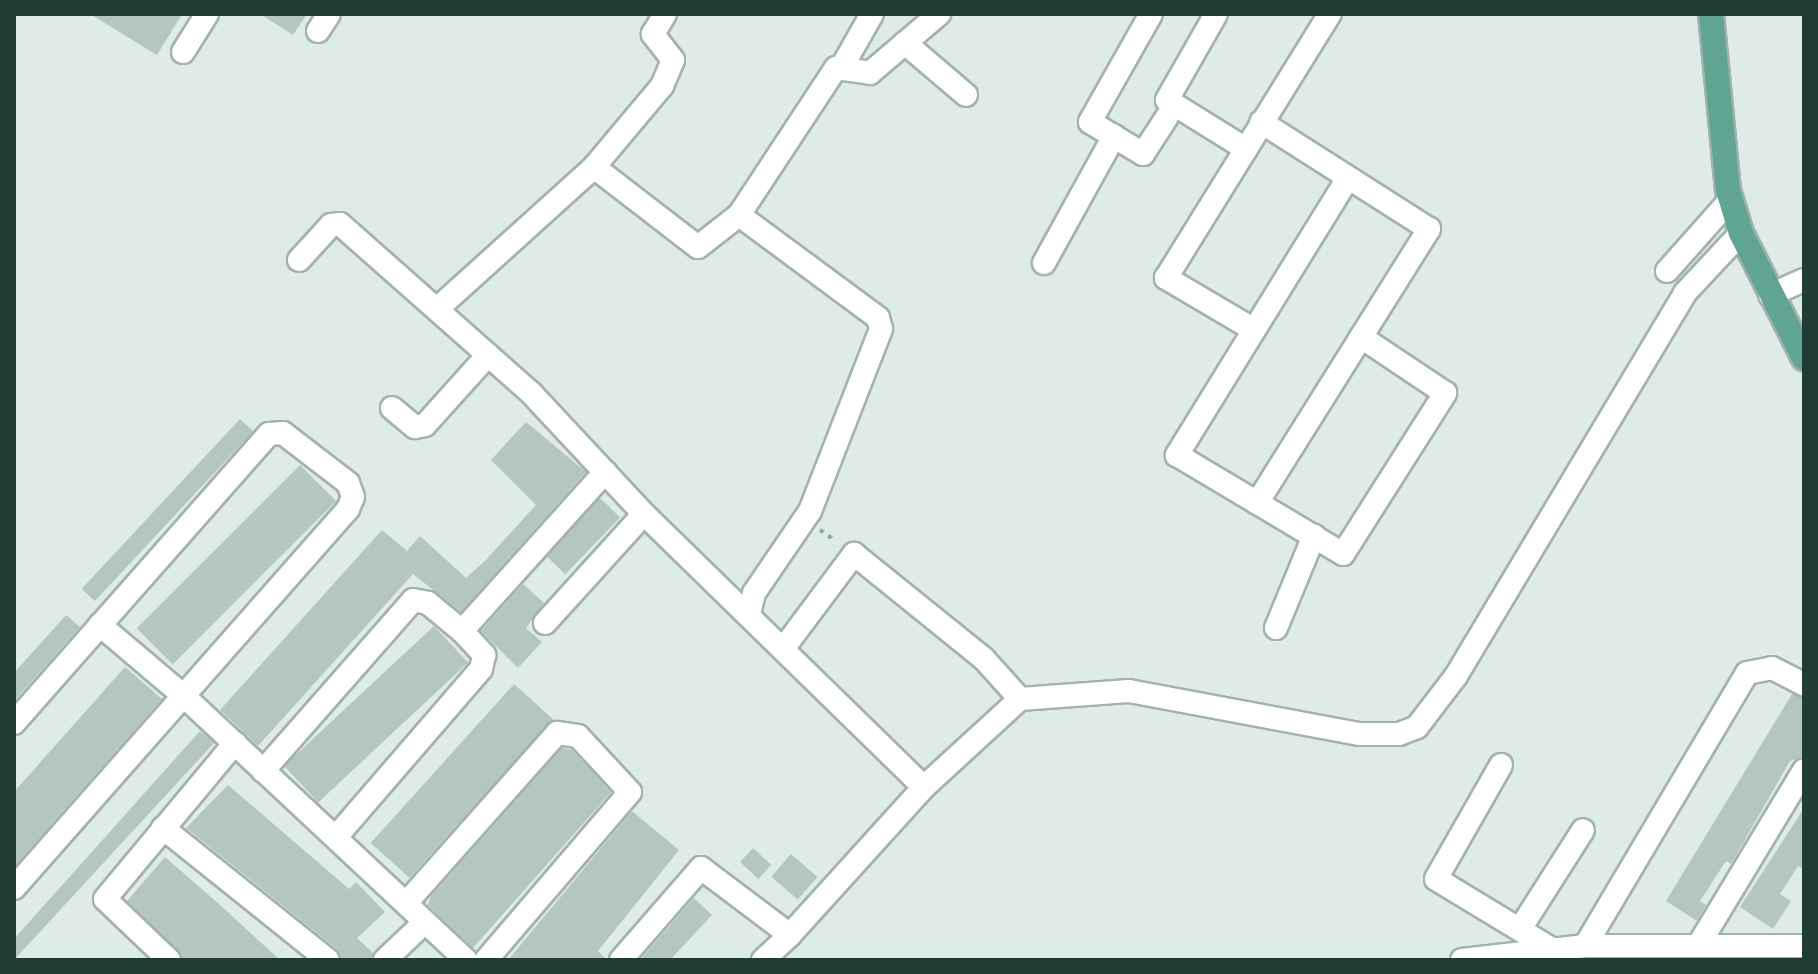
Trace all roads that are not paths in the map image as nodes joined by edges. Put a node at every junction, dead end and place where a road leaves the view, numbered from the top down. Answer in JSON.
{"nodes":[{"id":1,"x":207,"y":14,"type":"edge"},
{"id":2,"x":665,"y":14,"type":"edge"},
{"id":3,"x":872,"y":14,"type":"edge"},
{"id":4,"x":939,"y":14,"type":"edge"},
{"id":5,"x":1151,"y":14,"type":"edge"},
{"id":6,"x":1216,"y":14,"type":"edge"},
{"id":7,"x":1330,"y":14,"type":"edge"},
{"id":8,"x":1711,"y":14,"type":"edge"},
{"id":9,"x":905,"y":43,"type":"junction"},
{"id":10,"x":183,"y":52,"type":"dead end"},
{"id":11,"x":843,"y":65,"type":"junction"},
{"id":12,"x":966,"y":95,"type":"dead end"},
{"id":13,"x":1167,"y":117,"type":"dead end"},
{"id":14,"x":1261,"y":122,"type":"junction"},
{"id":15,"x":1114,"y":136,"type":"junction"},
{"id":16,"x":1246,"y":149,"type":"junction"},
{"id":17,"x":594,"y":167,"type":"junction"},
{"id":18,"x":1348,"y":178,"type":"junction"},
{"id":19,"x":1731,"y":199,"type":"junction"},
{"id":20,"x":739,"y":215,"type":"junction"},
{"id":21,"x":1741,"y":233,"type":"junction"},
{"id":22,"x":299,"y":260,"type":"dead end"},
{"id":23,"x":1044,"y":263,"type":"dead end"},
{"id":24,"x":1667,"y":271,"type":"dead end"},
{"id":25,"x":1799,"y":282,"type":"edge"},
{"id":26,"x":1770,"y":295,"type":"junction"},
{"id":27,"x":437,"y":309,"type":"junction"},
{"id":28,"x":1251,"y":328,"type":"junction"},
{"id":29,"x":1361,"y":337,"type":"junction"},
{"id":30,"x":488,"y":355,"type":"junction"},
{"id":31,"x":1804,"y":358,"type":"edge"},
{"id":32,"x":392,"y":408,"type":"dead end"},
{"id":33,"x":605,"y":472,"type":"junction"},
{"id":34,"x":1257,"y":503,"type":"junction"},
{"id":35,"x":644,"y":514,"type":"junction"},
{"id":36,"x":1314,"y":536,"type":"junction"},
{"id":37,"x":749,"y":615,"type":"junction"},
{"id":38,"x":545,"y":623,"type":"dead end"},
{"id":39,"x":100,"y":625,"type":"junction"},
{"id":40,"x":1276,"y":628,"type":"dead end"},
{"id":41,"x":462,"y":631,"type":"junction"},
{"id":42,"x":783,"y":649,"type":"junction"},
{"id":43,"x":1804,"y":684,"type":"edge"},
{"id":44,"x":186,"y":698,"type":"junction"},
{"id":45,"x":1020,"y":699,"type":"junction"},
{"id":46,"x":14,"y":723,"type":"edge"},
{"id":47,"x":235,"y":743,"type":"junction"},
{"id":48,"x":1501,"y":765,"type":"dead end"},
{"id":49,"x":1804,"y":770,"type":"edge"},
{"id":50,"x":263,"y":771,"type":"junction"},
{"id":51,"x":924,"y":787,"type":"junction"},
{"id":52,"x":163,"y":828,"type":"junction"},
{"id":53,"x":1583,"y":830,"type":"dead end"},
{"id":54,"x":336,"y":837,"type":"junction"},
{"id":55,"x":14,"y":888,"type":"edge"},
{"id":56,"x":408,"y":901,"type":"junction"},
{"id":57,"x":425,"y":922,"type":"junction"},
{"id":58,"x":1520,"y":929,"type":"junction"},
{"id":59,"x":790,"y":935,"type":"junction"},
{"id":60,"x":1585,"y":946,"type":"junction"},
{"id":61,"x":1698,"y":946,"type":"junction"},
{"id":62,"x":1804,"y":946,"type":"edge"},
{"id":63,"x":1550,"y":948,"type":"junction"},
{"id":64,"x":169,"y":960,"type":"edge"},
{"id":65,"x":328,"y":960,"type":"edge"},
{"id":66,"x":385,"y":960,"type":"edge"},
{"id":67,"x":466,"y":960,"type":"edge"},
{"id":68,"x":486,"y":960,"type":"edge"},
{"id":69,"x":621,"y":960,"type":"edge"},
{"id":70,"x":763,"y":960,"type":"edge"},
{"id":71,"x":1462,"y":960,"type":"edge"}],
"edges":[{"from":1,"to":10,"type":"street"},
{"from":2,"to":17,"type":"street"},
{"from":3,"to":11,"type":"street"},
{"from":4,"to":9,"type":"street"},
{"from":5,"to":15,"type":"street"},
{"from":6,"to":16,"type":"street"},
{"from":7,"to":14,"type":"street"},
{"from":8,"to":19,"type":"main road"},
{"from":9,"to":11,"type":"street"},
{"from":9,"to":12,"type":"street"},
{"from":11,"to":20,"type":"street"},
{"from":13,"to":15,"type":"street"},
{"from":14,"to":16,"type":"street"},
{"from":14,"to":18,"type":"street"},
{"from":15,"to":23,"type":"street"},
{"from":16,"to":28,"type":"street"},
{"from":17,"to":20,"type":"street"},
{"from":17,"to":27,"type":"street"},
{"from":18,"to":28,"type":"street"},
{"from":18,"to":29,"type":"street"},
{"from":19,"to":21,"type":"main road"},
{"from":19,"to":24,"type":"street"},
{"from":20,"to":37,"type":"street"},
{"from":21,"to":26,"type":"main road"},
{"from":21,"to":45,"type":"street"},
{"from":22,"to":27,"type":"street"},
{"from":25,"to":26,"type":"street"},
{"from":26,"to":31,"type":"main road"},
{"from":27,"to":30,"type":"street"},
{"from":28,"to":34,"type":"street"},
{"from":29,"to":34,"type":"street"},
{"from":29,"to":36,"type":"street"},
{"from":30,"to":32,"type":"street"},
{"from":30,"to":33,"type":"street"},
{"from":33,"to":35,"type":"street"},
{"from":33,"to":41,"type":"street"},
{"from":34,"to":36,"type":"street"},
{"from":35,"to":37,"type":"street"},
{"from":35,"to":38,"type":"street"},
{"from":36,"to":40,"type":"street"},
{"from":37,"to":42,"type":"street"},
{"from":39,"to":44,"type":"street"},
{"from":39,"to":44,"type":"street"},
{"from":39,"to":46,"type":"street"},
{"from":41,"to":50,"type":"street"},
{"from":41,"to":54,"type":"street"},
{"from":42,"to":45,"type":"street"},
{"from":42,"to":51,"type":"street"},
{"from":43,"to":60,"type":"street"},
{"from":44,"to":47,"type":"street"},
{"from":44,"to":55,"type":"street"},
{"from":45,"to":51,"type":"street"},
{"from":47,"to":50,"type":"street"},
{"from":47,"to":52,"type":"street"},
{"from":48,"to":58,"type":"street"},
{"from":49,"to":61,"type":"street"},
{"from":50,"to":54,"type":"street"},
{"from":51,"to":59,"type":"street"},
{"from":52,"to":64,"type":"street"},
{"from":52,"to":65,"type":"street"},
{"from":53,"to":58,"type":"street"},
{"from":54,"to":56,"type":"street"},
{"from":56,"to":57,"type":"street"},
{"from":56,"to":68,"type":"street"},
{"from":57,"to":66,"type":"street"},
{"from":57,"to":67,"type":"street"},
{"from":58,"to":63,"type":"street"},
{"from":59,"to":69,"type":"street"},
{"from":59,"to":70,"type":"street"},
{"from":60,"to":61,"type":"street"},
{"from":60,"to":63,"type":"street"},
{"from":61,"to":62,"type":"street"},
{"from":63,"to":71,"type":"street"}]}
